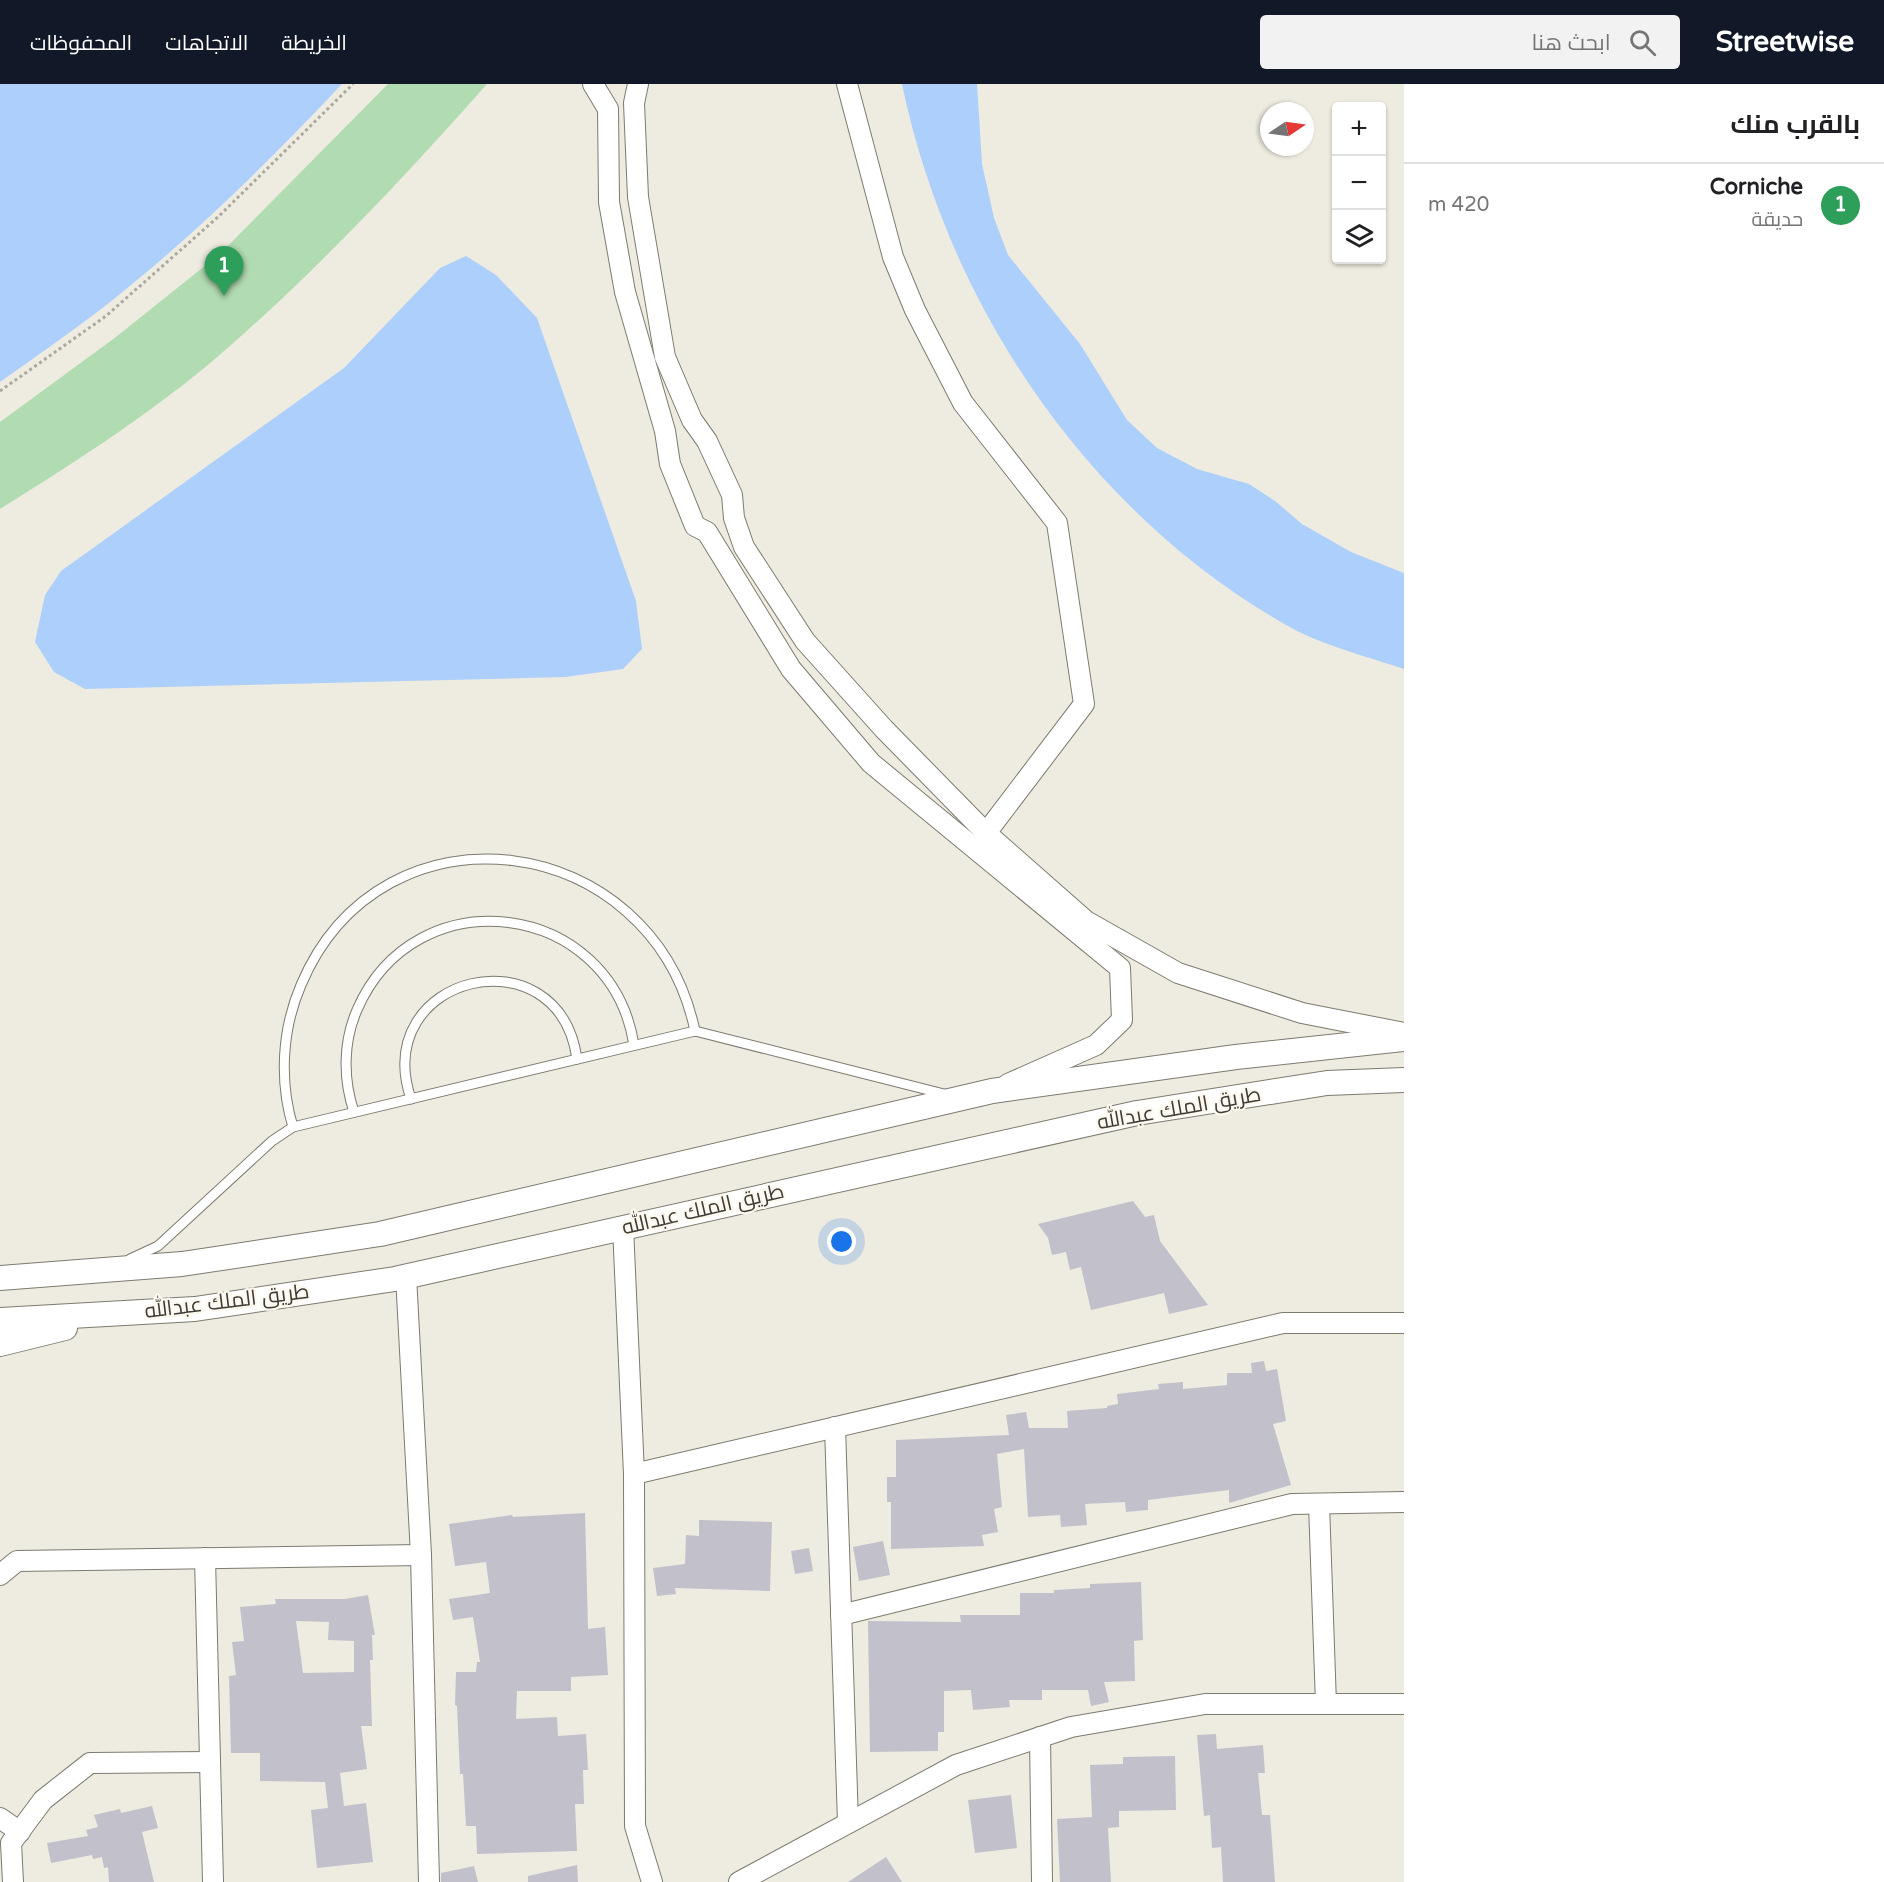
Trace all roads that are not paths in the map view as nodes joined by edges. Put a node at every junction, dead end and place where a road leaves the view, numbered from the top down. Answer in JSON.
{"nodes":[{"id":1,"x":593,"y":84,"type":"edge"},
{"id":2,"x":847,"y":84,"type":"edge"},
{"id":3,"x":636,"y":93,"type":"edge"},
{"id":4,"x":608,"y":109,"type":"junction"},
{"id":5,"x":734,"y":518,"type":"junction"},
{"id":6,"x":707,"y":532,"type":"junction"},
{"id":7,"x":993,"y":839,"type":"junction"},
{"id":8,"x":979,"y":854,"type":"junction"},
{"id":9,"x":695,"y":1031,"type":"junction"},
{"id":10,"x":1404,"y":1033,"type":"edge"},
{"id":11,"x":1404,"y":1039,"type":"edge"},
{"id":12,"x":634,"y":1045,"type":"junction"},
{"id":13,"x":577,"y":1059,"type":"junction"},
{"id":14,"x":1404,"y":1080,"type":"edge"},
{"id":15,"x":992,"y":1090,"type":"junction"},
{"id":16,"x":959,"y":1098,"type":"junction"},
{"id":17,"x":411,"y":1099,"type":"junction"},
{"id":18,"x":354,"y":1113,"type":"junction"},
{"id":19,"x":293,"y":1127,"type":"junction"},
{"id":20,"x":623,"y":1227,"type":"junction"},
{"id":21,"x":97,"y":1270,"type":"junction"},
{"id":22,"x":406,"y":1276,"type":"junction"},
{"id":23,"x":0,"y":1278,"type":"edge"},
{"id":24,"x":122,"y":1313,"type":"junction"},
{"id":25,"x":0,"y":1320,"type":"edge"},
{"id":26,"x":1404,"y":1323,"type":"edge"},
{"id":27,"x":0,"y":1344,"type":"edge"},
{"id":28,"x":834,"y":1427,"type":"junction"},
{"id":29,"x":634,"y":1474,"type":"junction"},
{"id":30,"x":1404,"y":1502,"type":"edge"},
{"id":31,"x":1319,"y":1504,"type":"junction"},
{"id":32,"x":421,"y":1555,"type":"junction"},
{"id":33,"x":205,"y":1558,"type":"junction"},
{"id":34,"x":0,"y":1575,"type":"edge"},
{"id":35,"x":841,"y":1616,"type":"junction"},
{"id":36,"x":1326,"y":1704,"type":"junction"},
{"id":37,"x":1404,"y":1704,"type":"edge"},
{"id":38,"x":1040,"y":1737,"type":"junction"},
{"id":39,"x":210,"y":1762,"type":"junction"},
{"id":40,"x":0,"y":1818,"type":"edge"},
{"id":41,"x":848,"y":1823,"type":"junction"},
{"id":42,"x":20,"y":1832,"type":"junction"},
{"id":43,"x":13,"y":1882,"type":"edge"},
{"id":44,"x":213,"y":1882,"type":"edge"},
{"id":45,"x":429,"y":1882,"type":"edge"},
{"id":46,"x":652,"y":1882,"type":"edge"},
{"id":47,"x":739,"y":1882,"type":"edge"},
{"id":48,"x":1042,"y":1882,"type":"edge"}],
"edges":[{"from":1,"to":4,"type":"street"},
{"from":2,"to":7,"type":"street"},
{"from":3,"to":4,"type":"street"},
{"from":3,"to":5,"type":"street"},
{"from":4,"to":6,"type":"street"},
{"from":5,"to":6,"type":"street"},
{"from":5,"to":7,"type":"street"},
{"from":6,"to":8,"type":"street"},
{"from":7,"to":8,"type":"street"},
{"from":7,"to":10,"type":"street"},
{"from":8,"to":15,"type":"street"},
{"from":9,"to":12,"type":"lane"},
{"from":9,"to":16,"type":"lane"},
{"from":9,"to":19,"type":"lane"},
{"from":11,"to":15,"type":"street","name":"طريق الملك عبدالله"},
{"from":12,"to":13,"type":"lane"},
{"from":12,"to":18,"type":"lane"},
{"from":13,"to":17,"type":"lane"},
{"from":13,"to":17,"type":"lane"},
{"from":14,"to":20,"type":"street","name":"طريق الملك عبدالله"},
{"from":15,"to":16,"type":"street","name":"طريق الملك عبدالله"},
{"from":16,"to":21,"type":"street","name":"طريق الملك عبدالله"},
{"from":17,"to":18,"type":"lane"},
{"from":18,"to":19,"type":"lane"},
{"from":19,"to":21,"type":"lane"},
{"from":20,"to":22,"type":"street","name":"طريق الملك عبدالله"},
{"from":20,"to":29,"type":"street"},
{"from":21,"to":23,"type":"street","name":"طريق الملك عبدالله"},
{"from":22,"to":24,"type":"street","name":"طريق الملك عبدالله"},
{"from":22,"to":32,"type":"street"},
{"from":24,"to":25,"type":"street","name":"طريق الملك عبدالله"},
{"from":24,"to":27,"type":"street"},
{"from":26,"to":28,"type":"street"},
{"from":28,"to":29,"type":"street"},
{"from":28,"to":35,"type":"street"},
{"from":29,"to":46,"type":"street"},
{"from":30,"to":31,"type":"street"},
{"from":31,"to":35,"type":"street"},
{"from":31,"to":36,"type":"street"},
{"from":32,"to":33,"type":"street"},
{"from":32,"to":45,"type":"street"},
{"from":33,"to":34,"type":"street"},
{"from":33,"to":39,"type":"street"},
{"from":35,"to":41,"type":"street"},
{"from":36,"to":37,"type":"street"},
{"from":36,"to":38,"type":"street"},
{"from":38,"to":41,"type":"street"},
{"from":38,"to":48,"type":"street"},
{"from":39,"to":42,"type":"street"},
{"from":39,"to":44,"type":"street"},
{"from":40,"to":42,"type":"street"},
{"from":41,"to":47,"type":"street"},
{"from":42,"to":43,"type":"street"}]}
